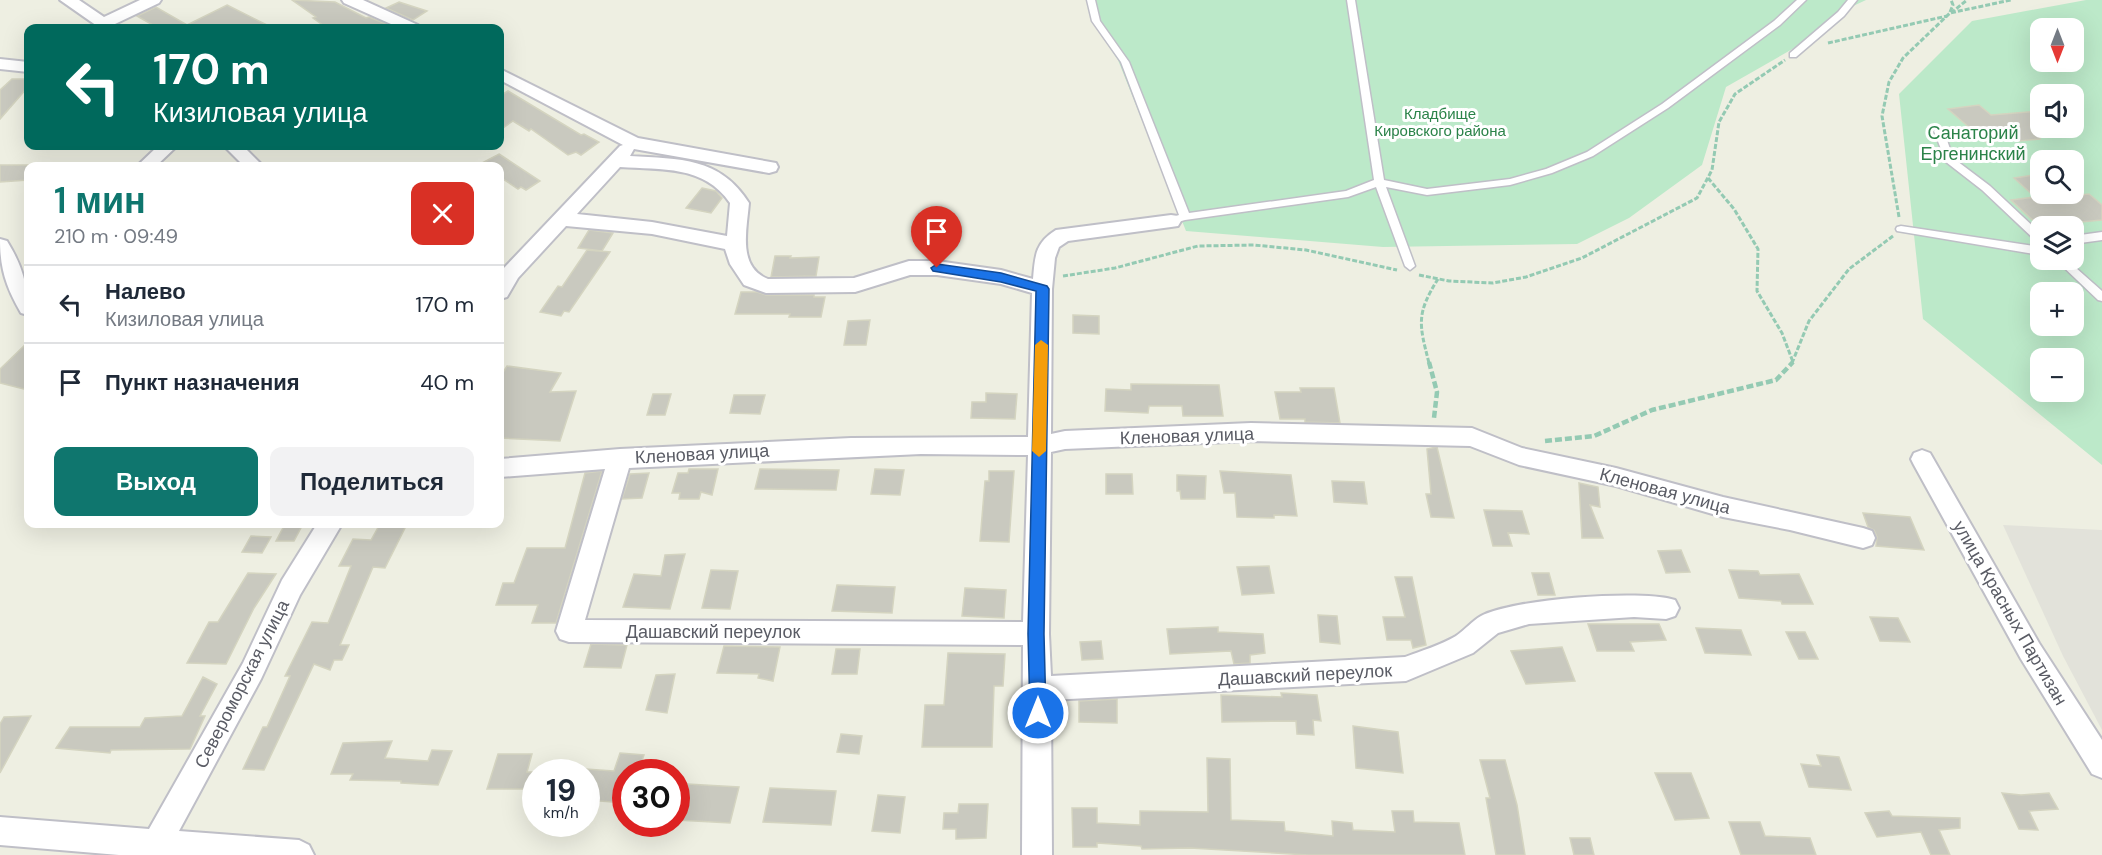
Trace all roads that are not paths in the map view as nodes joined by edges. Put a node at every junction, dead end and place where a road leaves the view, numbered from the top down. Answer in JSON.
{"nodes":[{"id":1,"x":68,"y":0,"type":"edge"},
{"id":2,"x":153,"y":0,"type":"edge"},
{"id":3,"x":350,"y":0,"type":"edge"},
{"id":4,"x":1092,"y":0,"type":"edge"},
{"id":5,"x":1351,"y":0,"type":"edge"},
{"id":6,"x":1802,"y":0,"type":"edge"},
{"id":7,"x":1853,"y":0,"type":"edge"},
{"id":8,"x":104,"y":24,"type":"edge"},
{"id":9,"x":111,"y":24,"type":"edge"},
{"id":10,"x":403,"y":24,"type":"edge"},
{"id":11,"x":1793,"y":55,"type":"road end"},
{"id":12,"x":0,"y":64,"type":"edge"},
{"id":13,"x":24,"y":67,"type":"edge"},
{"id":14,"x":504,"y":76,"type":"edge"},
{"id":15,"x":1939,"y":131,"type":"dead end"},
{"id":16,"x":633,"y":142,"type":"junction"},
{"id":17,"x":164,"y":150,"type":"edge"},
{"id":18,"x":237,"y":150,"type":"edge"},
{"id":19,"x":616,"y":161,"type":"junction"},
{"id":20,"x":150,"y":162,"type":"edge"},
{"id":21,"x":250,"y":162,"type":"edge"},
{"id":22,"x":769,"y":167,"type":"dead end"},
{"id":23,"x":1379,"y":182,"type":"junction"},
{"id":24,"x":562,"y":219,"type":"junction"},
{"id":25,"x":1178,"y":219,"type":"junction"},
{"id":26,"x":1901,"y":229,"type":"road end"},
{"id":27,"x":2030,"y":229,"type":"edge"},
{"id":28,"x":2102,"y":236,"type":"edge"},
{"id":29,"x":2084,"y":238,"type":"edge"},
{"id":30,"x":735,"y":244,"type":"junction"},
{"id":31,"x":0,"y":246,"type":"edge"},
{"id":32,"x":2030,"y":249,"type":"edge"},
{"id":33,"x":2072,"y":270,"type":"edge"},
{"id":34,"x":1410,"y":271,"type":"road end"},
{"id":35,"x":505,"y":273,"type":"edge"},
{"id":36,"x":1043,"y":284,"type":"junction"},
{"id":37,"x":16,"y":287,"type":"edge"},
{"id":38,"x":2102,"y":297,"type":"edge"},
{"id":39,"x":24,"y":301,"type":"edge"},
{"id":40,"x":1039,"y":446,"type":"junction"},
{"id":41,"x":620,"y":458,"type":"junction"},
{"id":42,"x":1922,"y":459,"type":"dead end"},
{"id":43,"x":504,"y":468,"type":"edge"},
{"id":44,"x":328,"y":528,"type":"edge"},
{"id":45,"x":1863,"y":538,"type":"dead end"},
{"id":46,"x":1666,"y":608,"type":"dead end"},
{"id":47,"x":1036,"y":634,"type":"junction"},
{"id":48,"x":1038,"y":689,"type":"junction"},
{"id":49,"x":2102,"y":765,"type":"edge"},
{"id":50,"x":0,"y":831,"type":"edge"},
{"id":51,"x":156,"y":845,"type":"junction"},
{"id":52,"x":299,"y":855,"type":"edge"},
{"id":53,"x":1037,"y":855,"type":"edge"}],
"edges":[{"from":1,"to":8,"type":"street"},
{"from":2,"to":9,"type":"street"},
{"from":3,"to":10,"type":"street"},
{"from":4,"to":25,"type":"lane"},
{"from":5,"to":23,"type":"lane"},
{"from":6,"to":23,"type":"lane"},
{"from":7,"to":11,"type":"lane"},
{"from":12,"to":13,"type":"street"},
{"from":14,"to":16,"type":"street"},
{"from":15,"to":27,"type":"lane"},
{"from":16,"to":19,"type":"street"},
{"from":16,"to":22,"type":"street"},
{"from":17,"to":20,"type":"street"},
{"from":18,"to":21,"type":"street"},
{"from":19,"to":24,"type":"street"},
{"from":19,"to":30,"type":"street"},
{"from":23,"to":25,"type":"lane"},
{"from":23,"to":34,"type":"lane"},
{"from":24,"to":30,"type":"street"},
{"from":24,"to":35,"type":"street"},
{"from":25,"to":36,"type":"street"},
{"from":26,"to":32,"type":"lane"},
{"from":28,"to":29,"type":"lane"},
{"from":30,"to":36,"type":"street"},
{"from":31,"to":37,"type":"street"},
{"from":33,"to":38,"type":"lane"},
{"from":36,"to":40,"type":"street"},
{"from":37,"to":39,"type":"street"},
{"from":40,"to":41,"type":"street","name":"Кленовая улица"},
{"from":40,"to":45,"type":"street","name":"Кленовая улица"},
{"from":40,"to":47,"type":"street"},
{"from":41,"to":43,"type":"street","name":"Кленовая улица"},
{"from":41,"to":47,"type":"street","name":"Дашавский переулок"},
{"from":42,"to":49,"type":"street","name":"улица Красных Партизан"},
{"from":44,"to":51,"type":"street","name":"Североморская улица"},
{"from":46,"to":48,"type":"street","name":"Дашавский переулок"},
{"from":47,"to":48,"type":"street"},
{"from":48,"to":53,"type":"street"},
{"from":50,"to":51,"type":"street"},
{"from":51,"to":52,"type":"street"}]}
